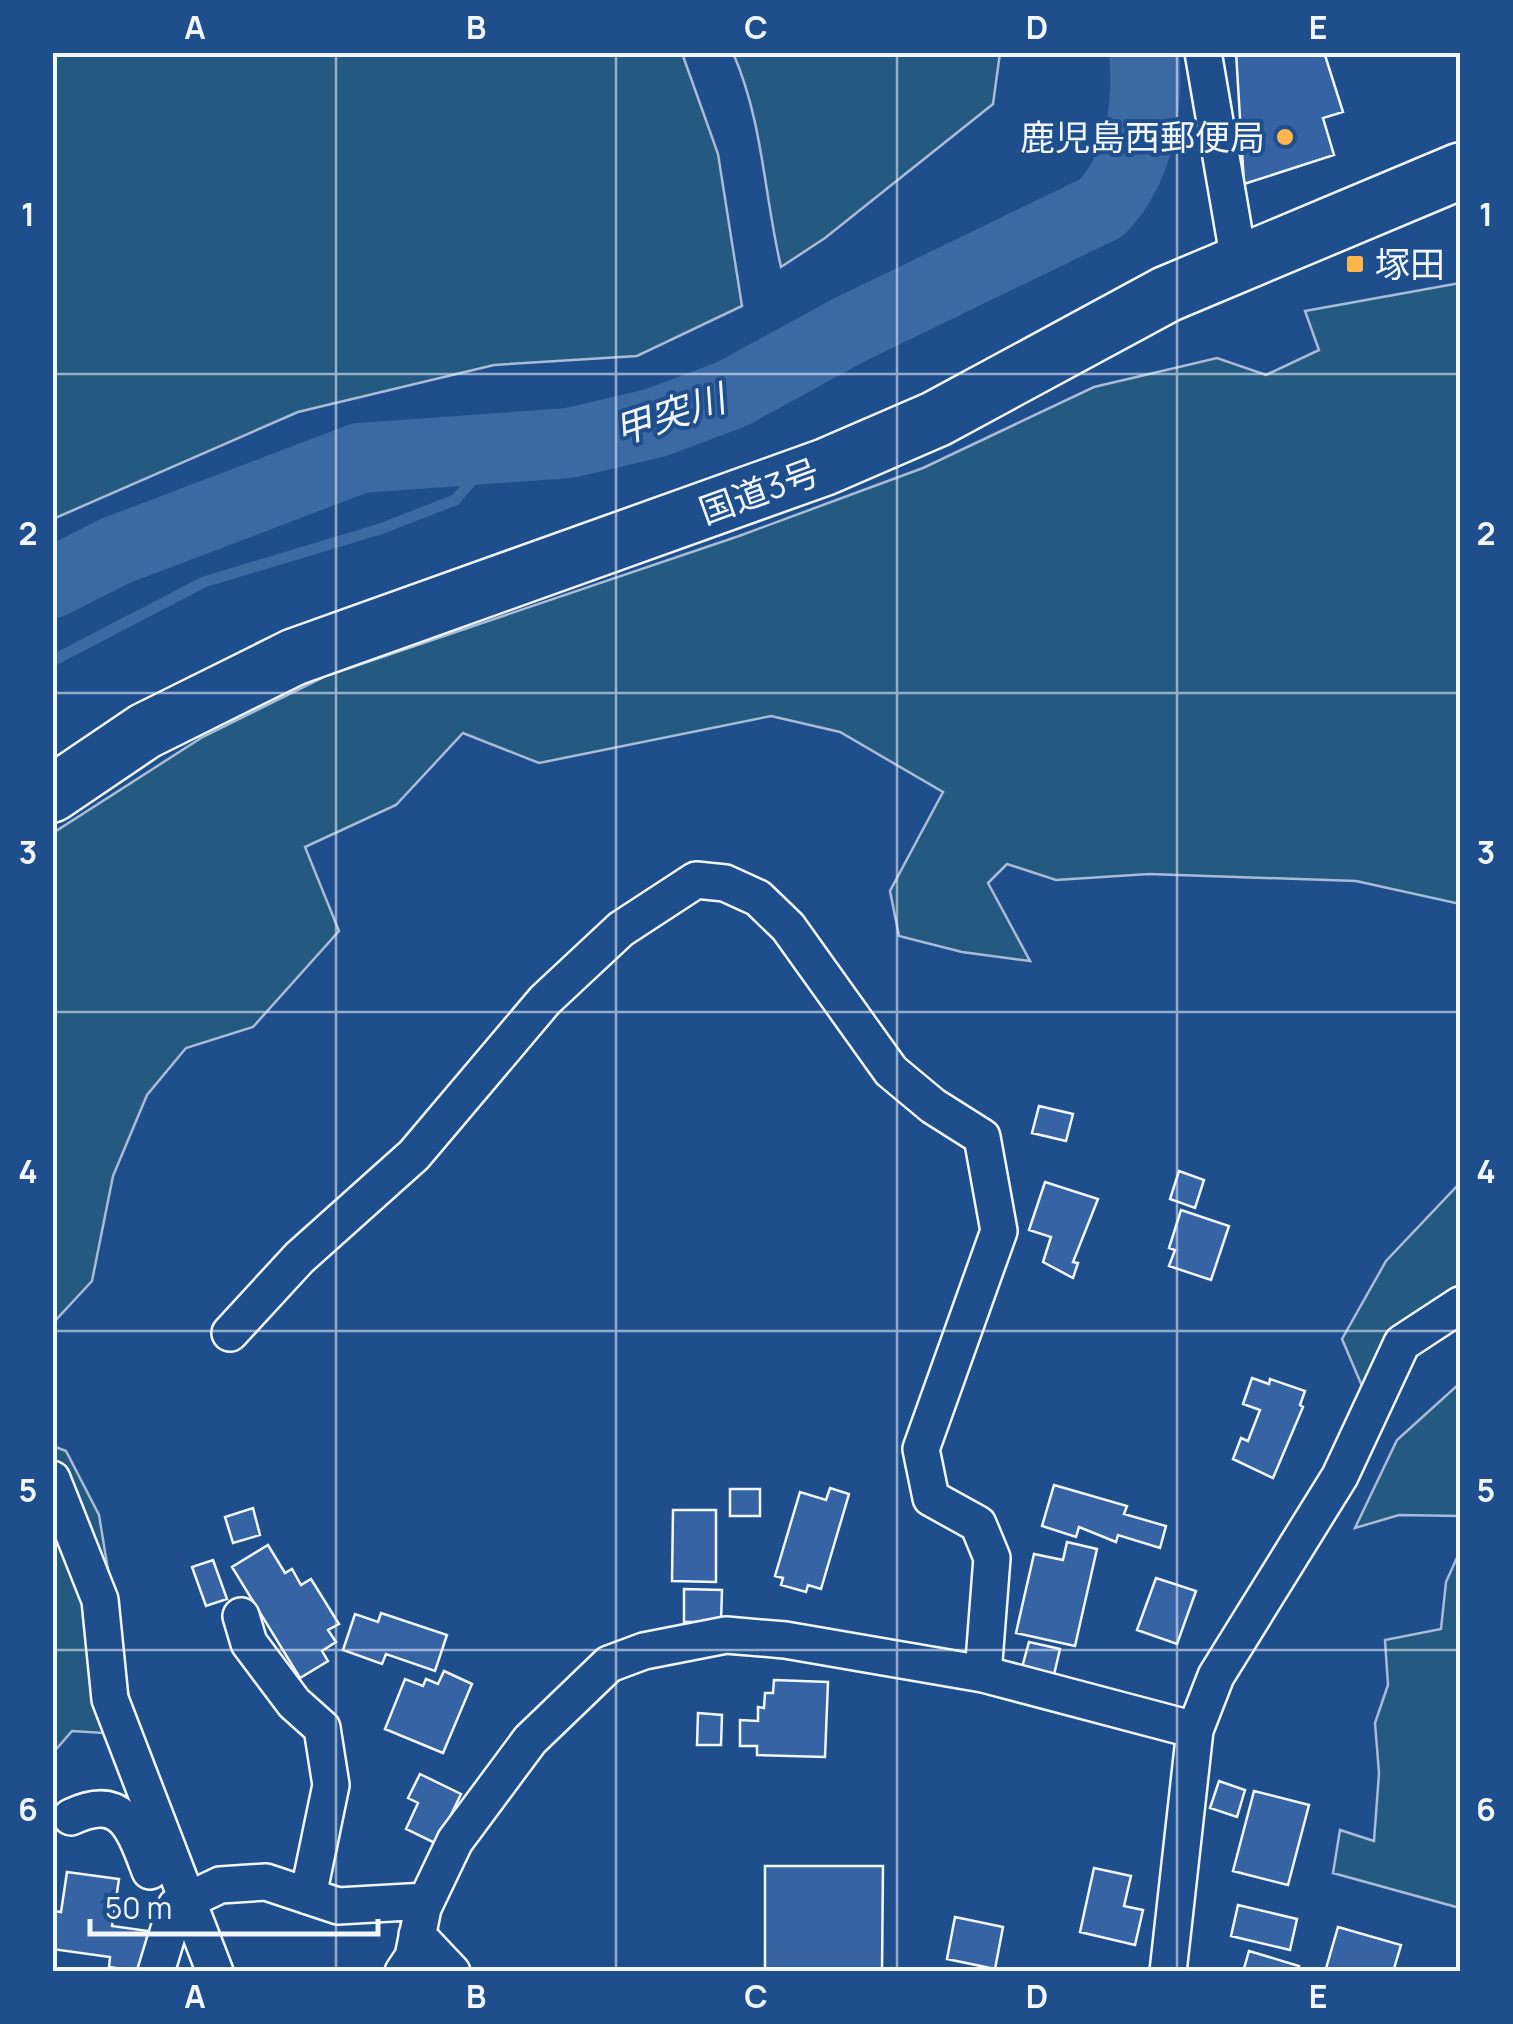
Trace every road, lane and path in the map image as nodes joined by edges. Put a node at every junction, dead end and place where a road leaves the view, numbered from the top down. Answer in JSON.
{"nodes":[{"id":1,"x":1203,"y":52,"type":"edge"},
{"id":2,"x":1460,"y":171,"type":"edge"},
{"id":3,"x":1239,"y":261,"type":"junction"},
{"id":4,"x":52,"y":794,"type":"edge"},
{"id":5,"x":1460,"y":1305,"type":"edge"},
{"id":6,"x":230,"y":1333,"type":"dead end"},
{"id":7,"x":52,"y":1479,"type":"edge"},
{"id":8,"x":240,"y":1616,"type":"dead end"},
{"id":9,"x":984,"y":1674,"type":"junction"},
{"id":10,"x":1194,"y":1730,"type":"junction"},
{"id":11,"x":70,"y":1817,"type":"dead end"},
{"id":12,"x":308,"y":1896,"type":"junction"},
{"id":13,"x":181,"y":1902,"type":"junction"},
{"id":14,"x":422,"y":1918,"type":"junction"},
{"id":15,"x":156,"y":1972,"type":"edge"},
{"id":16,"x":215,"y":1972,"type":"edge"},
{"id":17,"x":403,"y":1972,"type":"edge"},
{"id":18,"x":452,"y":1972,"type":"edge"},
{"id":19,"x":1168,"y":1972,"type":"edge"}],
"edges":[{"from":1,"to":3,"type":"street"},
{"from":2,"to":3,"type":"highway","name":"国道3号"},
{"from":3,"to":4,"type":"highway","name":"国道3号"},
{"from":5,"to":10,"type":"street"},
{"from":6,"to":9,"type":"street"},
{"from":7,"to":13,"type":"street"},
{"from":8,"to":12,"type":"street"},
{"from":9,"to":10,"type":"street"},
{"from":9,"to":14,"type":"street"},
{"from":10,"to":19,"type":"street"},
{"from":11,"to":13,"type":"street"},
{"from":12,"to":13,"type":"street"},
{"from":12,"to":14,"type":"street"},
{"from":13,"to":15,"type":"street"},
{"from":13,"to":16,"type":"street"},
{"from":14,"to":17,"type":"street"},
{"from":14,"to":18,"type":"street"}]}
